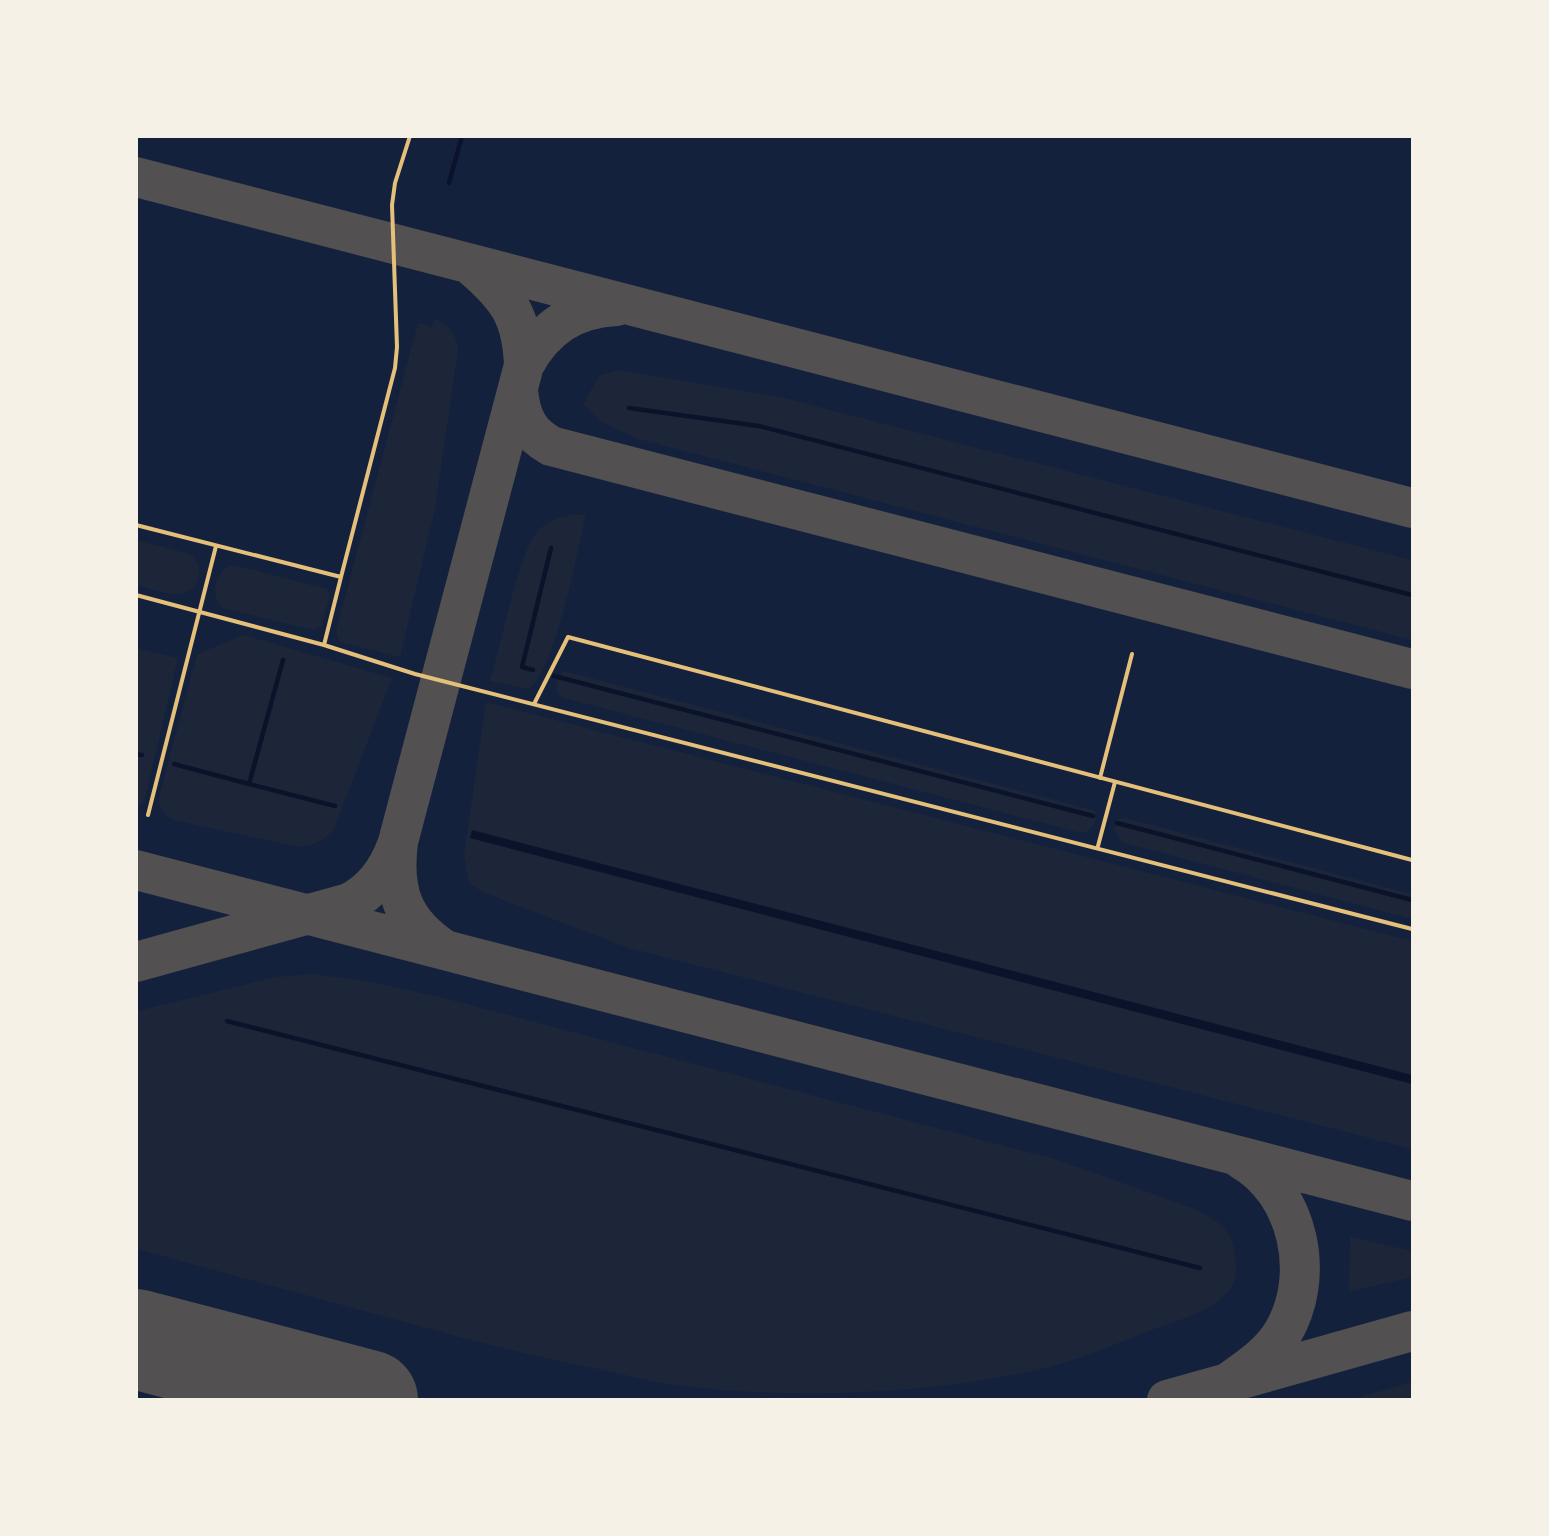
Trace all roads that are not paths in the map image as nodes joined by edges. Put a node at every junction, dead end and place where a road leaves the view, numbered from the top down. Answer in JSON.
{"nodes":[{"id":1,"x":410,"y":136,"type":"edge"},
{"id":2,"x":136,"y":525,"type":"edge"},
{"id":3,"x":216,"y":546,"type":"junction"},
{"id":4,"x":341,"y":577,"type":"junction"},
{"id":5,"x":136,"y":595,"type":"edge"},
{"id":6,"x":199,"y":611,"type":"junction"},
{"id":7,"x":324,"y":645,"type":"junction"},
{"id":8,"x":1132,"y":654,"type":"dead end"},
{"id":9,"x":534,"y":704,"type":"junction"},
{"id":10,"x":1100,"y":778,"type":"junction"},
{"id":11,"x":1115,"y":782,"type":"junction"},
{"id":12,"x":148,"y":815,"type":"dead end"},
{"id":13,"x":1098,"y":846,"type":"junction"},
{"id":14,"x":1413,"y":860,"type":"edge"},
{"id":15,"x":1413,"y":929,"type":"edge"}],
"edges":[{"from":1,"to":4,"type":"lane"},
{"from":2,"to":3,"type":"lane"},
{"from":3,"to":4,"type":"lane"},
{"from":3,"to":6,"type":"lane"},
{"from":4,"to":7,"type":"lane"},
{"from":5,"to":6,"type":"lane"},
{"from":6,"to":7,"type":"lane"},
{"from":6,"to":12,"type":"lane"},
{"from":7,"to":9,"type":"lane"},
{"from":8,"to":10,"type":"lane"},
{"from":9,"to":10,"type":"lane"},
{"from":9,"to":13,"type":"lane"},
{"from":10,"to":11,"type":"lane"},
{"from":11,"to":13,"type":"lane"},
{"from":11,"to":14,"type":"lane"},
{"from":13,"to":15,"type":"lane"}]}
